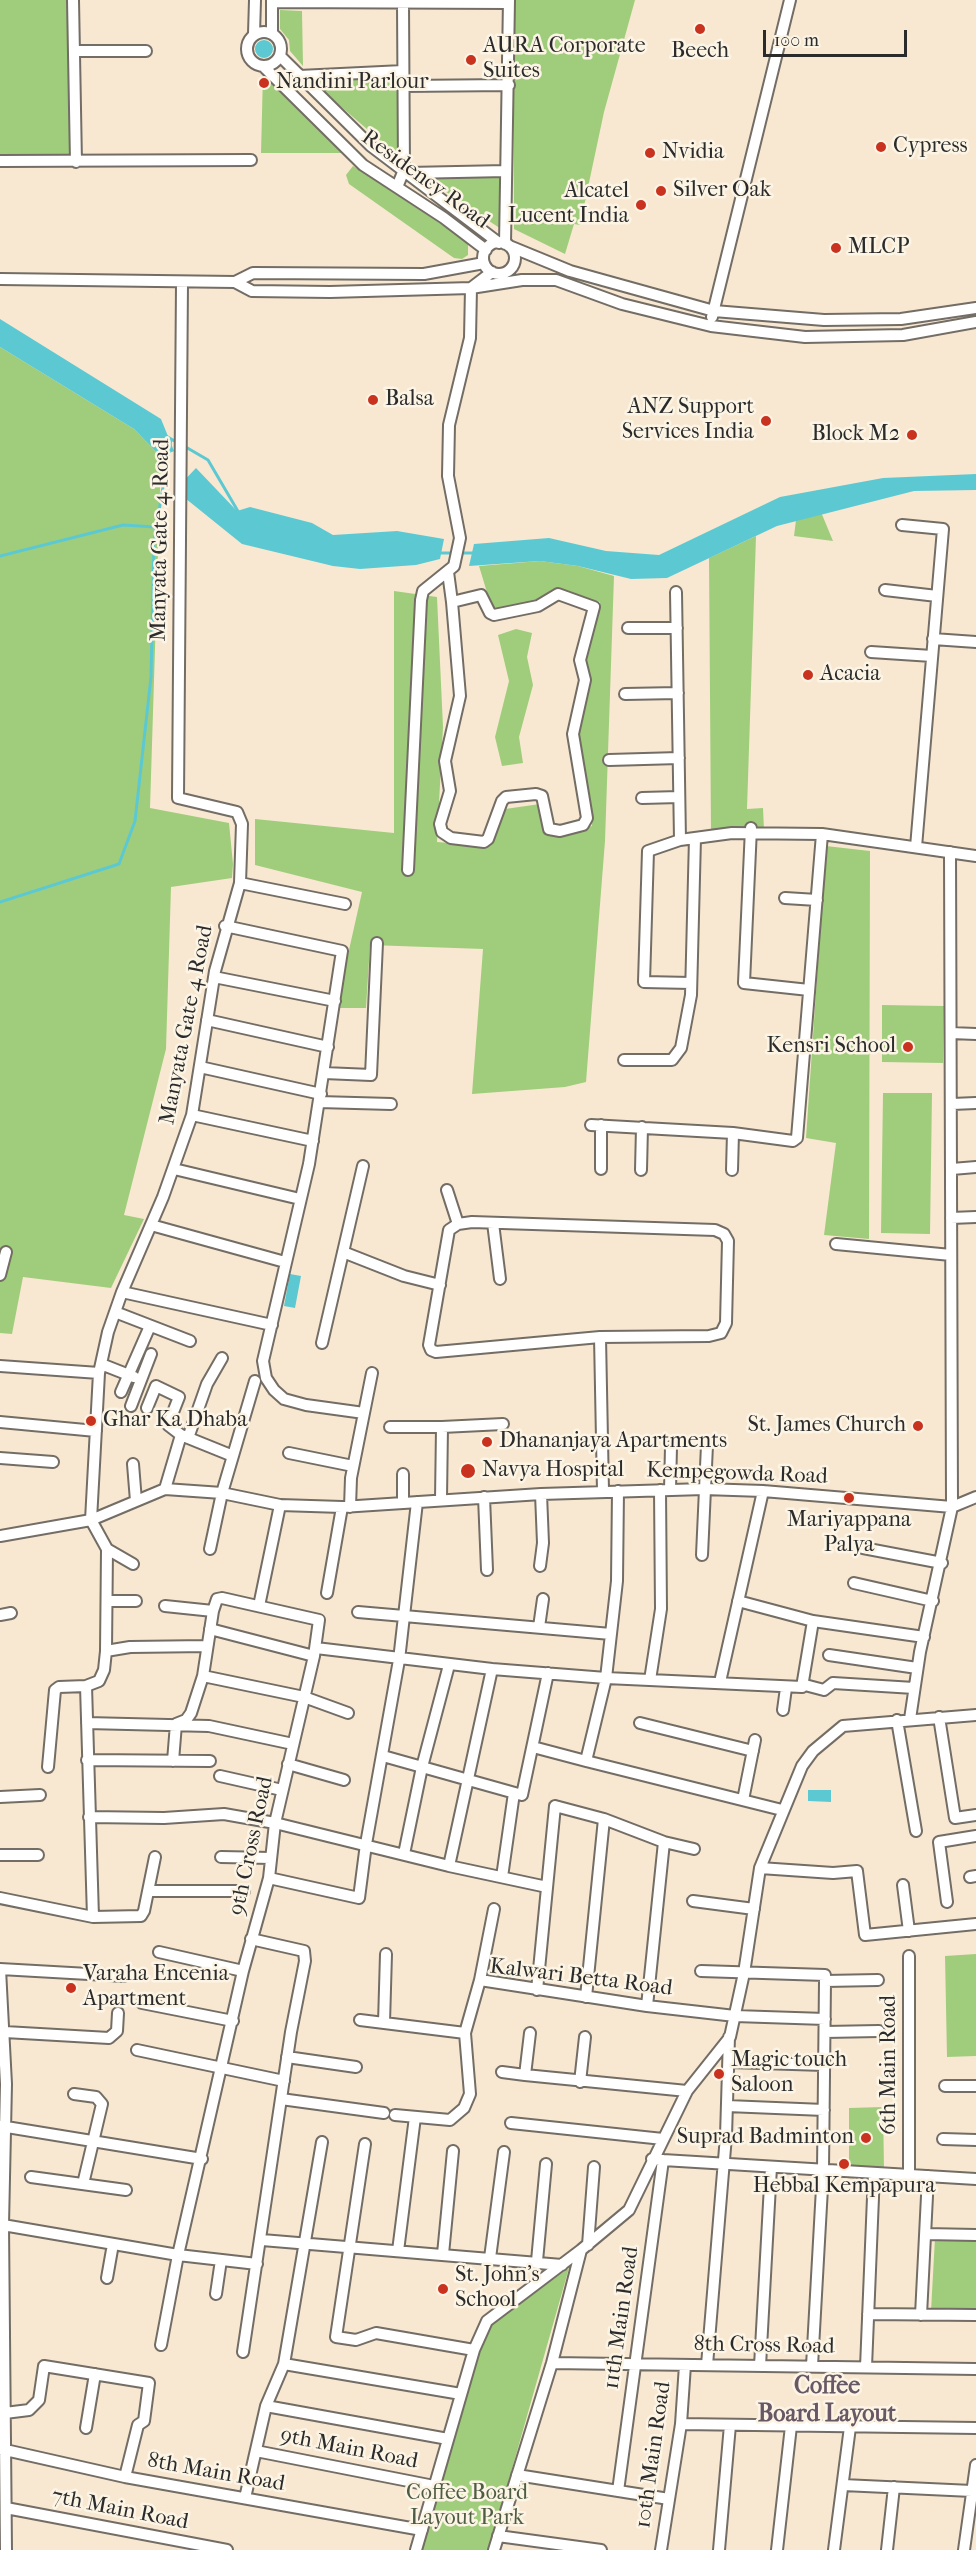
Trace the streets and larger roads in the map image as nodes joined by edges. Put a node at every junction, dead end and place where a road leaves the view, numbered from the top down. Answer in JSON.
{"nodes":[{"id":1,"x":73,"y":0,"type":"edge"},
{"id":2,"x":255,"y":0,"type":"edge"},
{"id":3,"x":790,"y":0,"type":"edge"},
{"id":4,"x":272,"y":1,"type":"edge"},
{"id":5,"x":509,"y":2,"type":"edge"},
{"id":6,"x":403,"y":4,"type":"junction"},
{"id":7,"x":272,"y":33,"type":"junction"},
{"id":8,"x":254,"y":34,"type":"junction"},
{"id":9,"x":74,"y":51,"type":"junction"},
{"id":10,"x":146,"y":51,"type":"dead end"},
{"id":11,"x":280,"y":56,"type":"junction"},
{"id":12,"x":264,"y":67,"type":"junction"},
{"id":13,"x":403,"y":71,"type":"junction"},
{"id":14,"x":299,"y":76,"type":"junction"},
{"id":15,"x":509,"y":85,"type":"junction"},
{"id":16,"x":404,"y":86,"type":"junction"},
{"id":17,"x":371,"y":146,"type":"junction"},
{"id":18,"x":356,"y":158,"type":"junction"},
{"id":19,"x":251,"y":160,"type":"dead end"},
{"id":20,"x":0,"y":161,"type":"edge"},
{"id":21,"x":76,"y":162,"type":"junction"},
{"id":22,"x":506,"y":171,"type":"junction"},
{"id":23,"x":406,"y":172,"type":"junction"},
{"id":24,"x":397,"y":187,"type":"junction"},
{"id":25,"x":504,"y":244,"type":"junction"},
{"id":26,"x":486,"y":250,"type":"junction"},
{"id":27,"x":484,"y":262,"type":"junction"},
{"id":28,"x":511,"y":269,"type":"junction"},
{"id":29,"x":492,"y":272,"type":"junction"},
{"id":30,"x":0,"y":279,"type":"edge"},
{"id":31,"x":556,"y":280,"type":"junction"},
{"id":32,"x":236,"y":282,"type":"junction"},
{"id":33,"x":182,"y":283,"type":"junction"},
{"id":34,"x":471,"y":288,"type":"junction"},
{"id":35,"x":976,"y":308,"type":"edge"},
{"id":36,"x":714,"y":311,"type":"junction"},
{"id":37,"x":976,"y":322,"type":"edge"},
{"id":38,"x":711,"y":326,"type":"junction"},
{"id":39,"x":902,"y":525,"type":"dead end"},
{"id":40,"x":451,"y":569,"type":"junction"},
{"id":41,"x":885,"y":590,"type":"dead end"},
{"id":42,"x":676,"y":592,"type":"dead end"},
{"id":43,"x":937,"y":596,"type":"junction"},
{"id":44,"x":452,"y":602,"type":"junction"},
{"id":45,"x":628,"y":628,"type":"dead end"},
{"id":46,"x":677,"y":628,"type":"junction"},
{"id":47,"x":933,"y":639,"type":"junction"},
{"id":48,"x":976,"y":642,"type":"edge"},
{"id":49,"x":871,"y":652,"type":"dead end"},
{"id":50,"x":932,"y":656,"type":"junction"},
{"id":51,"x":678,"y":693,"type":"junction"},
{"id":52,"x":625,"y":694,"type":"dead end"},
{"id":53,"x":679,"y":758,"type":"junction"},
{"id":54,"x":609,"y":760,"type":"dead end"},
{"id":55,"x":642,"y":798,"type":"dead end"},
{"id":56,"x":679,"y":798,"type":"junction"},
{"id":57,"x":752,"y":830,"type":"junction"},
{"id":58,"x":822,"y":834,"type":"junction"},
{"id":59,"x":695,"y":838,"type":"junction"},
{"id":60,"x":680,"y":840,"type":"junction"},
{"id":61,"x":916,"y":847,"type":"junction"},
{"id":62,"x":950,"y":852,"type":"junction"},
{"id":63,"x":976,"y":856,"type":"edge"},
{"id":64,"x":408,"y":870,"type":"dead end"},
{"id":65,"x":240,"y":883,"type":"junction"},
{"id":66,"x":785,"y":898,"type":"dead end"},
{"id":67,"x":817,"y":900,"type":"junction"},
{"id":68,"x":345,"y":904,"type":"dead end"},
{"id":69,"x":225,"y":926,"type":"junction"},
{"id":70,"x":377,"y":943,"type":"dead end"},
{"id":71,"x":214,"y":977,"type":"junction"},
{"id":72,"x":691,"y":983,"type":"junction"},
{"id":73,"x":809,"y":990,"type":"junction"},
{"id":74,"x":335,"y":1001,"type":"junction"},
{"id":75,"x":207,"y":1020,"type":"junction"},
{"id":76,"x":951,"y":1033,"type":"junction"},
{"id":77,"x":976,"y":1034,"type":"edge"},
{"id":78,"x":328,"y":1047,"type":"junction"},
{"id":79,"x":624,"y":1060,"type":"dead end"},
{"id":80,"x":200,"y":1067,"type":"junction"},
{"id":81,"x":324,"y":1073,"type":"junction"},
{"id":82,"x":320,"y":1098,"type":"junction"},
{"id":83,"x":976,"y":1103,"type":"edge"},
{"id":84,"x":391,"y":1104,"type":"dead end"},
{"id":85,"x":952,"y":1104,"type":"junction"},
{"id":86,"x":192,"y":1115,"type":"junction"},
{"id":87,"x":642,"y":1127,"type":"junction"},
{"id":88,"x":733,"y":1133,"type":"junction"},
{"id":89,"x":313,"y":1141,"type":"junction"},
{"id":90,"x":363,"y":1166,"type":"dead end"},
{"id":91,"x":976,"y":1167,"type":"edge"},
{"id":92,"x":174,"y":1169,"type":"junction"},
{"id":93,"x":601,"y":1169,"type":"dead end"},
{"id":94,"x":952,"y":1169,"type":"junction"},
{"id":95,"x":640,"y":1170,"type":"dead end"},
{"id":96,"x":732,"y":1170,"type":"dead end"},
{"id":97,"x":447,"y":1190,"type":"dead end"},
{"id":98,"x":300,"y":1199,"type":"junction"},
{"id":99,"x":976,"y":1217,"type":"edge"},
{"id":100,"x":951,"y":1218,"type":"junction"},
{"id":101,"x":493,"y":1223,"type":"junction"},
{"id":102,"x":458,"y":1224,"type":"junction"},
{"id":103,"x":151,"y":1225,"type":"junction"},
{"id":104,"x":836,"y":1244,"type":"dead end"},
{"id":105,"x":6,"y":1252,"type":"dead end"},
{"id":106,"x":343,"y":1252,"type":"junction"},
{"id":107,"x":951,"y":1255,"type":"junction"},
{"id":108,"x":285,"y":1262,"type":"junction"},
{"id":109,"x":0,"y":1275,"type":"edge"},
{"id":110,"x":500,"y":1279,"type":"dead end"},
{"id":111,"x":440,"y":1285,"type":"junction"},
{"id":112,"x":122,"y":1292,"type":"junction"},
{"id":113,"x":115,"y":1312,"type":"junction"},
{"id":114,"x":272,"y":1325,"type":"junction"},
{"id":115,"x":150,"y":1326,"type":"junction"},
{"id":116,"x":600,"y":1337,"type":"junction"},
{"id":117,"x":190,"y":1341,"type":"dead end"},
{"id":118,"x":322,"y":1343,"type":"dead end"},
{"id":119,"x":151,"y":1354,"type":"dead end"},
{"id":120,"x":222,"y":1358,"type":"dead end"},
{"id":121,"x":0,"y":1366,"type":"edge"},
{"id":122,"x":100,"y":1368,"type":"junction"},
{"id":123,"x":372,"y":1373,"type":"dead end"},
{"id":124,"x":128,"y":1375,"type":"junction"},
{"id":125,"x":141,"y":1380,"type":"junction"},
{"id":126,"x":255,"y":1381,"type":"dead end"},
{"id":127,"x":121,"y":1392,"type":"dead end"},
{"id":128,"x":131,"y":1406,"type":"dead end"},
{"id":129,"x":147,"y":1408,"type":"dead end"},
{"id":130,"x":364,"y":1413,"type":"junction"},
{"id":131,"x":0,"y":1422,"type":"edge"},
{"id":132,"x":503,"y":1424,"type":"dead end"},
{"id":133,"x":390,"y":1426,"type":"dead end"},
{"id":134,"x":442,"y":1427,"type":"junction"},
{"id":135,"x":96,"y":1431,"type":"junction"},
{"id":136,"x":184,"y":1436,"type":"junction"},
{"id":137,"x":707,"y":1445,"type":"dead end"},
{"id":138,"x":671,"y":1447,"type":"dead end"},
{"id":139,"x":289,"y":1453,"type":"dead end"},
{"id":140,"x":232,"y":1456,"type":"junction"},
{"id":141,"x":0,"y":1458,"type":"edge"},
{"id":142,"x":53,"y":1462,"type":"dead end"},
{"id":143,"x":133,"y":1464,"type":"dead end"},
{"id":144,"x":354,"y":1466,"type":"junction"},
{"id":145,"x":403,"y":1474,"type":"dead end"},
{"id":146,"x":165,"y":1489,"type":"junction"},
{"id":147,"x":704,"y":1489,"type":"junction"},
{"id":148,"x":665,"y":1490,"type":"junction"},
{"id":149,"x":603,"y":1491,"type":"junction"},
{"id":150,"x":618,"y":1491,"type":"junction"},
{"id":151,"x":763,"y":1491,"type":"junction"},
{"id":152,"x":222,"y":1493,"type":"junction"},
{"id":153,"x":541,"y":1494,"type":"junction"},
{"id":154,"x":484,"y":1497,"type":"junction"},
{"id":155,"x":976,"y":1497,"type":"edge"},
{"id":156,"x":441,"y":1499,"type":"junction"},
{"id":157,"x":136,"y":1501,"type":"junction"},
{"id":158,"x":417,"y":1502,"type":"junction"},
{"id":159,"x":403,"y":1503,"type":"junction"},
{"id":160,"x":280,"y":1505,"type":"junction"},
{"id":161,"x":346,"y":1507,"type":"junction"},
{"id":162,"x":952,"y":1507,"type":"junction"},
{"id":163,"x":91,"y":1520,"type":"junction"},
{"id":164,"x":0,"y":1536,"type":"edge"},
{"id":165,"x":862,"y":1548,"type":"dead end"},
{"id":166,"x":107,"y":1549,"type":"junction"},
{"id":167,"x":210,"y":1549,"type":"dead end"},
{"id":168,"x":702,"y":1555,"type":"dead end"},
{"id":169,"x":942,"y":1563,"type":"junction"},
{"id":170,"x":133,"y":1564,"type":"dead end"},
{"id":171,"x":540,"y":1566,"type":"dead end"},
{"id":172,"x":487,"y":1570,"type":"dead end"},
{"id":173,"x":854,"y":1583,"type":"dead end"},
{"id":174,"x":327,"y":1593,"type":"dead end"},
{"id":175,"x":543,"y":1599,"type":"dead end"},
{"id":176,"x":933,"y":1600,"type":"junction"},
{"id":177,"x":107,"y":1601,"type":"junction"},
{"id":178,"x":136,"y":1601,"type":"dead end"},
{"id":179,"x":738,"y":1601,"type":"junction"},
{"id":180,"x":165,"y":1605,"type":"dead end"},
{"id":181,"x":259,"y":1606,"type":"junction"},
{"id":182,"x":213,"y":1611,"type":"junction"},
{"id":183,"x":358,"y":1612,"type":"dead end"},
{"id":184,"x":406,"y":1614,"type":"junction"},
{"id":185,"x":813,"y":1621,"type":"junction"},
{"id":186,"x":539,"y":1627,"type":"junction"},
{"id":187,"x":210,"y":1629,"type":"junction"},
{"id":188,"x":611,"y":1634,"type":"junction"},
{"id":189,"x":924,"y":1637,"type":"junction"},
{"id":190,"x":207,"y":1646,"type":"junction"},
{"id":191,"x":106,"y":1651,"type":"junction"},
{"id":192,"x":315,"y":1652,"type":"junction"},
{"id":193,"x":829,"y":1655,"type":"dead end"},
{"id":194,"x":399,"y":1660,"type":"junction"},
{"id":195,"x":449,"y":1665,"type":"junction"},
{"id":196,"x":917,"y":1668,"type":"junction"},
{"id":197,"x":492,"y":1669,"type":"junction"},
{"id":198,"x":548,"y":1673,"type":"junction"},
{"id":199,"x":203,"y":1676,"type":"junction"},
{"id":200,"x":606,"y":1678,"type":"junction"},
{"id":201,"x":650,"y":1680,"type":"junction"},
{"id":202,"x":720,"y":1682,"type":"junction"},
{"id":203,"x":805,"y":1685,"type":"junction"},
{"id":204,"x":86,"y":1686,"type":"junction"},
{"id":205,"x":786,"y":1688,"type":"junction"},
{"id":206,"x":914,"y":1688,"type":"junction"},
{"id":207,"x":304,"y":1697,"type":"junction"},
{"id":208,"x":783,"y":1710,"type":"dead end"},
{"id":209,"x":348,"y":1713,"type":"dead end"},
{"id":210,"x":976,"y":1715,"type":"edge"},
{"id":211,"x":939,"y":1717,"type":"junction"},
{"id":212,"x":910,"y":1719,"type":"junction"},
{"id":213,"x":897,"y":1720,"type":"junction"},
{"id":214,"x":87,"y":1723,"type":"junction"},
{"id":215,"x":640,"y":1723,"type":"dead end"},
{"id":216,"x":176,"y":1725,"type":"junction"},
{"id":217,"x":755,"y":1740,"type":"dead end"},
{"id":218,"x":292,"y":1744,"type":"junction"},
{"id":219,"x":533,"y":1747,"type":"junction"},
{"id":220,"x":753,"y":1752,"type":"junction"},
{"id":221,"x":382,"y":1756,"type":"junction"},
{"id":222,"x":87,"y":1760,"type":"junction"},
{"id":223,"x":173,"y":1761,"type":"junction"},
{"id":224,"x":210,"y":1761,"type":"dead end"},
{"id":225,"x":586,"y":1761,"type":"junction"},
{"id":226,"x":288,"y":1764,"type":"junction"},
{"id":227,"x":48,"y":1767,"type":"dead end"},
{"id":228,"x":422,"y":1767,"type":"junction"},
{"id":229,"x":220,"y":1776,"type":"dead end"},
{"id":230,"x":466,"y":1779,"type":"junction"},
{"id":231,"x":344,"y":1780,"type":"dead end"},
{"id":232,"x":282,"y":1790,"type":"junction"},
{"id":233,"x":514,"y":1793,"type":"junction"},
{"id":234,"x":40,"y":1795,"type":"dead end"},
{"id":235,"x":0,"y":1797,"type":"edge"},
{"id":236,"x":743,"y":1800,"type":"junction"},
{"id":237,"x":782,"y":1810,"type":"junction"},
{"id":238,"x":976,"y":1815,"type":"edge"},
{"id":239,"x":89,"y":1817,"type":"junction"},
{"id":240,"x":604,"y":1819,"type":"junction"},
{"id":241,"x":275,"y":1823,"type":"junction"},
{"id":242,"x":916,"y":1831,"type":"dead end"},
{"id":243,"x":976,"y":1836,"type":"edge"},
{"id":244,"x":664,"y":1842,"type":"junction"},
{"id":245,"x":366,"y":1844,"type":"junction"},
{"id":246,"x":694,"y":1849,"type":"dead end"},
{"id":247,"x":752,"y":1851,"type":"dead end"},
{"id":248,"x":404,"y":1854,"type":"junction"},
{"id":249,"x":0,"y":1855,"type":"edge"},
{"id":250,"x":38,"y":1855,"type":"dead end"},
{"id":251,"x":764,"y":1856,"type":"junction"},
{"id":252,"x":155,"y":1857,"type":"dead end"},
{"id":253,"x":221,"y":1857,"type":"dead end"},
{"id":254,"x":271,"y":1858,"type":"junction"},
{"id":255,"x":449,"y":1866,"type":"junction"},
{"id":256,"x":756,"y":1870,"type":"junction"},
{"id":257,"x":502,"y":1877,"type":"junction"},
{"id":258,"x":269,"y":1878,"type":"junction"},
{"id":259,"x":903,"y":1885,"type":"dead end"},
{"id":260,"x":547,"y":1887,"type":"junction"},
{"id":261,"x":149,"y":1891,"type":"junction"},
{"id":262,"x":244,"y":1891,"type":"dead end"},
{"id":263,"x":0,"y":1898,"type":"edge"},
{"id":264,"x":693,"y":1901,"type":"dead end"},
{"id":265,"x":947,"y":1902,"type":"dead end"},
{"id":266,"x":494,"y":1909,"type":"dead end"},
{"id":267,"x":754,"y":1909,"type":"junction"},
{"id":268,"x":93,"y":1917,"type":"junction"},
{"id":269,"x":976,"y":1924,"type":"edge"},
{"id":270,"x":909,"y":1930,"type":"junction"},
{"id":271,"x":251,"y":1939,"type":"junction"},
{"id":272,"x":159,"y":1952,"type":"dead end"},
{"id":273,"x":386,"y":1954,"type":"dead end"},
{"id":274,"x":909,"y":1956,"type":"dead end"},
{"id":275,"x":0,"y":1969,"type":"edge"},
{"id":276,"x":243,"y":1971,"type":"junction"},
{"id":277,"x":701,"y":1971,"type":"dead end"},
{"id":278,"x":744,"y":1973,"type":"junction"},
{"id":279,"x":124,"y":1976,"type":"dead end"},
{"id":280,"x":480,"y":1980,"type":"junction"},
{"id":281,"x":878,"y":1980,"type":"dead end"},
{"id":282,"x":825,"y":1981,"type":"junction"},
{"id":283,"x":537,"y":1989,"type":"junction"},
{"id":284,"x":1,"y":1997,"type":"edge"},
{"id":285,"x":586,"y":1997,"type":"junction"},
{"id":286,"x":142,"y":2003,"type":"dead end"},
{"id":287,"x":647,"y":2006,"type":"junction"},
{"id":288,"x":118,"y":2013,"type":"dead end"},
{"id":289,"x":735,"y":2016,"type":"junction"},
{"id":290,"x":825,"y":2019,"type":"junction"},
{"id":291,"x":233,"y":2020,"type":"junction"},
{"id":292,"x":360,"y":2020,"type":"dead end"},
{"id":293,"x":384,"y":2023,"type":"junction"},
{"id":294,"x":879,"y":2031,"type":"dead end"},
{"id":295,"x":5,"y":2032,"type":"junction"},
{"id":296,"x":825,"y":2032,"type":"junction"},
{"id":297,"x":465,"y":2033,"type":"junction"},
{"id":298,"x":530,"y":2033,"type":"dead end"},
{"id":299,"x":585,"y":2037,"type":"dead end"},
{"id":300,"x":729,"y":2037,"type":"junction"},
{"id":301,"x":137,"y":2050,"type":"dead end"},
{"id":302,"x":287,"y":2057,"type":"junction"},
{"id":303,"x":729,"y":2062,"type":"junction"},
{"id":304,"x":824,"y":2065,"type":"junction"},
{"id":305,"x":356,"y":2067,"type":"dead end"},
{"id":306,"x":222,"y":2068,"type":"junction"},
{"id":307,"x":502,"y":2072,"type":"dead end"},
{"id":308,"x":525,"y":2075,"type":"junction"},
{"id":309,"x":284,"y":2081,"type":"junction"},
{"id":310,"x":580,"y":2082,"type":"junction"},
{"id":311,"x":3,"y":2083,"type":"edge"},
{"id":312,"x":945,"y":2086,"type":"dead end"},
{"id":313,"x":976,"y":2086,"type":"edge"},
{"id":314,"x":687,"y":2091,"type":"junction"},
{"id":315,"x":74,"y":2094,"type":"dead end"},
{"id":316,"x":281,"y":2099,"type":"junction"},
{"id":317,"x":727,"y":2106,"type":"junction"},
{"id":318,"x":824,"y":2110,"type":"junction"},
{"id":319,"x":415,"y":2117,"type":"junction"},
{"id":320,"x":512,"y":2123,"type":"dead end"},
{"id":321,"x":3,"y":2126,"type":"edge"},
{"id":322,"x":663,"y":2139,"type":"junction"},
{"id":323,"x":943,"y":2139,"type":"dead end"},
{"id":324,"x":976,"y":2139,"type":"edge"},
{"id":325,"x":93,"y":2140,"type":"junction"},
{"id":326,"x":322,"y":2142,"type":"dead end"},
{"id":327,"x":365,"y":2144,"type":"dead end"},
{"id":328,"x":453,"y":2151,"type":"dead end"},
{"id":329,"x":504,"y":2152,"type":"dead end"},
{"id":330,"x":202,"y":2159,"type":"junction"},
{"id":331,"x":658,"y":2160,"type":"junction"},
{"id":332,"x":546,"y":2164,"type":"dead end"},
{"id":333,"x":723,"y":2164,"type":"junction"},
{"id":334,"x":594,"y":2167,"type":"dead end"},
{"id":335,"x":771,"y":2167,"type":"junction"},
{"id":336,"x":823,"y":2170,"type":"junction"},
{"id":337,"x":2,"y":2173,"type":"edge"},
{"id":338,"x":874,"y":2173,"type":"junction"},
{"id":339,"x":909,"y":2175,"type":"junction"},
{"id":340,"x":31,"y":2176,"type":"dead end"},
{"id":341,"x":928,"y":2176,"type":"junction"},
{"id":342,"x":976,"y":2179,"type":"edge"},
{"id":343,"x":83,"y":2184,"type":"junction"},
{"id":344,"x":126,"y":2190,"type":"dead end"},
{"id":345,"x":3,"y":2225,"type":"junction"},
{"id":346,"x":926,"y":2234,"type":"junction"},
{"id":347,"x":976,"y":2235,"type":"edge"},
{"id":348,"x":261,"y":2240,"type":"junction"},
{"id":349,"x":304,"y":2243,"type":"junction"},
{"id":350,"x":113,"y":2244,"type":"junction"},
{"id":351,"x":350,"y":2247,"type":"junction"},
{"id":352,"x":584,"y":2248,"type":"junction"},
{"id":353,"x":398,"y":2250,"type":"junction"},
{"id":354,"x":443,"y":2254,"type":"junction"},
{"id":355,"x":178,"y":2255,"type":"junction"},
{"id":356,"x":490,"y":2258,"type":"junction"},
{"id":357,"x":221,"y":2260,"type":"junction"},
{"id":358,"x":537,"y":2261,"type":"junction"},
{"id":359,"x":257,"y":2264,"type":"junction"},
{"id":360,"x":562,"y":2265,"type":"junction"},
{"id":361,"x":107,"y":2278,"type":"dead end"},
{"id":362,"x":216,"y":2294,"type":"dead end"},
{"id":363,"x":868,"y":2314,"type":"junction"},
{"id":364,"x":921,"y":2315,"type":"junction"},
{"id":365,"x":976,"y":2315,"type":"edge"},
{"id":366,"x":2,"y":2322,"type":"edge"},
{"id":367,"x":160,"y":2345,"type":"dead end"},
{"id":368,"x":474,"y":2350,"type":"junction"},
{"id":369,"x":243,"y":2352,"type":"dead end"},
{"id":370,"x":552,"y":2363,"type":"junction"},
{"id":371,"x":284,"y":2364,"type":"junction"},
{"id":372,"x":635,"y":2364,"type":"junction"},
{"id":373,"x":685,"y":2364,"type":"junction"},
{"id":374,"x":707,"y":2365,"type":"junction"},
{"id":375,"x":760,"y":2366,"type":"junction"},
{"id":376,"x":812,"y":2366,"type":"junction"},
{"id":377,"x":866,"y":2367,"type":"junction"},
{"id":378,"x":976,"y":2369,"type":"edge"},
{"id":379,"x":95,"y":2374,"type":"junction"},
{"id":380,"x":461,"y":2394,"type":"junction"},
{"id":381,"x":266,"y":2406,"type":"junction"},
{"id":382,"x":5,"y":2413,"type":"junction"},
{"id":383,"x":681,"y":2424,"type":"junction"},
{"id":384,"x":730,"y":2425,"type":"junction"},
{"id":385,"x":791,"y":2426,"type":"junction"},
{"id":386,"x":850,"y":2427,"type":"junction"},
{"id":387,"x":86,"y":2428,"type":"dead end"},
{"id":388,"x":976,"y":2428,"type":"edge"},
{"id":389,"x":448,"y":2439,"type":"junction"},
{"id":390,"x":3,"y":2449,"type":"edge"},
{"id":391,"x":256,"y":2451,"type":"junction"},
{"id":392,"x":976,"y":2465,"type":"edge"},
{"id":393,"x":517,"y":2475,"type":"junction"},
{"id":394,"x":125,"y":2477,"type":"junction"},
{"id":395,"x":434,"y":2486,"type":"junction"},
{"id":396,"x":843,"y":2486,"type":"junction"},
{"id":397,"x":894,"y":2487,"type":"junction"},
{"id":398,"x":618,"y":2491,"type":"junction"},
{"id":399,"x":972,"y":2491,"type":"junction"},
{"id":400,"x":245,"y":2498,"type":"junction"},
{"id":401,"x":669,"y":2499,"type":"junction"},
{"id":402,"x":4,"y":2505,"type":"edge"},
{"id":403,"x":422,"y":2530,"type":"junction"},
{"id":404,"x":498,"y":2536,"type":"junction"},
{"id":405,"x":178,"y":2546,"type":"edge"},
{"id":406,"x":566,"y":2548,"type":"edge"},
{"id":407,"x":6,"y":2550,"type":"edge"},
{"id":408,"x":227,"y":2550,"type":"edge"},
{"id":409,"x":416,"y":2550,"type":"edge"},
{"id":410,"x":494,"y":2550,"type":"edge"},
{"id":411,"x":601,"y":2550,"type":"edge"},
{"id":412,"x":661,"y":2550,"type":"edge"},
{"id":413,"x":719,"y":2550,"type":"edge"},
{"id":414,"x":777,"y":2550,"type":"edge"},
{"id":415,"x":834,"y":2550,"type":"edge"},
{"id":416,"x":887,"y":2550,"type":"edge"},
{"id":417,"x":964,"y":2550,"type":"edge"}],
"edges":[{"from":1,"to":9,"type":"street"},
{"from":2,"to":8,"type":"street"},
{"from":3,"to":36,"type":"street"},
{"from":4,"to":6,"type":"street"},
{"from":4,"to":7,"type":"street"},
{"from":5,"to":6,"type":"street"},
{"from":5,"to":15,"type":"street"},
{"from":6,"to":13,"type":"street"},
{"from":7,"to":8,"type":"street"},
{"from":7,"to":11,"type":"street"},
{"from":8,"to":12,"type":"street"},
{"from":9,"to":10,"type":"street"},
{"from":9,"to":21,"type":"street"},
{"from":11,"to":12,"type":"street"},
{"from":11,"to":14,"type":"street","name":"Residency Road"},
{"from":12,"to":18,"type":"street","name":"Residency Road"},
{"from":13,"to":14,"type":"street"},
{"from":13,"to":16,"type":"street"},
{"from":14,"to":17,"type":"street","name":"Residency Road"},
{"from":15,"to":16,"type":"street"},
{"from":15,"to":22,"type":"street"},
{"from":16,"to":23,"type":"street"},
{"from":17,"to":18,"type":"street"},
{"from":17,"to":23,"type":"street","name":"Residency Road"},
{"from":18,"to":24,"type":"street","name":"Residency Road"},
{"from":19,"to":21,"type":"street"},
{"from":20,"to":21,"type":"street"},
{"from":22,"to":23,"type":"street"},
{"from":22,"to":25,"type":"street"},
{"from":23,"to":24,"type":"street"},
{"from":23,"to":25,"type":"street","name":"Residency Road"},
{"from":24,"to":26,"type":"street","name":"Residency Road"},
{"from":25,"to":26,"type":"street"},
{"from":25,"to":28,"type":"street"},
{"from":25,"to":36,"type":"street","name":"Residency Road"},
{"from":26,"to":27,"type":"street"},
{"from":27,"to":29,"type":"street"},
{"from":27,"to":32,"type":"street"},
{"from":28,"to":29,"type":"street"},
{"from":28,"to":31,"type":"street"},
{"from":29,"to":34,"type":"street"},
{"from":30,"to":33,"type":"street"},
{"from":31,"to":34,"type":"street"},
{"from":31,"to":38,"type":"street"},
{"from":32,"to":33,"type":"street"},
{"from":32,"to":34,"type":"street"},
{"from":33,"to":65,"type":"street","name":"Manyata Gate 4 Road"},
{"from":34,"to":40,"type":"street"},
{"from":35,"to":36,"type":"street","name":"Residency Road"},
{"from":36,"to":38,"type":"street"},
{"from":37,"to":38,"type":"street"},
{"from":39,"to":43,"type":"street"},
{"from":40,"to":44,"type":"street"},
{"from":40,"to":64,"type":"street"},
{"from":41,"to":43,"type":"street"},
{"from":42,"to":46,"type":"street"},
{"from":43,"to":47,"type":"street"},
{"from":44,"to":44,"type":"street"},
{"from":45,"to":46,"type":"street"},
{"from":46,"to":51,"type":"street"},
{"from":47,"to":48,"type":"street"},
{"from":47,"to":50,"type":"street"},
{"from":49,"to":50,"type":"street"},
{"from":50,"to":61,"type":"street"},
{"from":51,"to":52,"type":"street"},
{"from":51,"to":53,"type":"street"},
{"from":53,"to":54,"type":"street"},
{"from":53,"to":56,"type":"street"},
{"from":55,"to":56,"type":"street"},
{"from":56,"to":60,"type":"street"},
{"from":57,"to":58,"type":"street"},
{"from":57,"to":59,"type":"street"},
{"from":57,"to":73,"type":"street"},
{"from":58,"to":61,"type":"street"},
{"from":58,"to":67,"type":"street"},
{"from":59,"to":60,"type":"street"},
{"from":59,"to":72,"type":"street"},
{"from":60,"to":72,"type":"street"},
{"from":61,"to":62,"type":"street"},
{"from":62,"to":63,"type":"street"},
{"from":62,"to":76,"type":"street"},
{"from":65,"to":68,"type":"street"},
{"from":65,"to":69,"type":"street","name":"Manyata Gate 4 Road"},
{"from":66,"to":67,"type":"street"},
{"from":67,"to":73,"type":"street"},
{"from":69,"to":71,"type":"street","name":"Manyata Gate 4 Road"},
{"from":69,"to":74,"type":"street"},
{"from":70,"to":81,"type":"street"},
{"from":71,"to":74,"type":"street"},
{"from":71,"to":75,"type":"street","name":"Manyata Gate 4 Road"},
{"from":72,"to":79,"type":"street"},
{"from":73,"to":88,"type":"street"},
{"from":74,"to":78,"type":"street"},
{"from":75,"to":78,"type":"street"},
{"from":75,"to":80,"type":"street","name":"Manyata Gate 4 Road"},
{"from":76,"to":77,"type":"street"},
{"from":76,"to":85,"type":"street"},
{"from":78,"to":81,"type":"street"},
{"from":80,"to":82,"type":"street"},
{"from":80,"to":86,"type":"street","name":"Manyata Gate 4 Road"},
{"from":81,"to":82,"type":"street"},
{"from":82,"to":84,"type":"street"},
{"from":82,"to":89,"type":"street"},
{"from":83,"to":85,"type":"street"},
{"from":85,"to":94,"type":"street"},
{"from":86,"to":89,"type":"street"},
{"from":86,"to":92,"type":"street","name":"Manyata Gate 4 Road"},
{"from":87,"to":88,"type":"street"},
{"from":87,"to":93,"type":"street"},
{"from":87,"to":95,"type":"street"},
{"from":88,"to":96,"type":"street"},
{"from":89,"to":98,"type":"street"},
{"from":90,"to":106,"type":"street"},
{"from":91,"to":94,"type":"street"},
{"from":92,"to":98,"type":"street"},
{"from":92,"to":103,"type":"street","name":"Manyata Gate 4 Road"},
{"from":94,"to":100,"type":"street"},
{"from":97,"to":102,"type":"street"},
{"from":98,"to":108,"type":"street"},
{"from":99,"to":100,"type":"street"},
{"from":100,"to":107,"type":"street"},
{"from":101,"to":102,"type":"street"},
{"from":101,"to":110,"type":"street"},
{"from":101,"to":116,"type":"street"},
{"from":102,"to":111,"type":"street"},
{"from":103,"to":108,"type":"street"},
{"from":103,"to":112,"type":"street","name":"Manyata Gate 4 Road"},
{"from":104,"to":107,"type":"street"},
{"from":105,"to":109,"type":"street"},
{"from":106,"to":111,"type":"street"},
{"from":106,"to":118,"type":"street"},
{"from":107,"to":162,"type":"street"},
{"from":108,"to":114,"type":"street"},
{"from":111,"to":116,"type":"street"},
{"from":112,"to":113,"type":"street","name":"Manyata Gate 4 Road"},
{"from":112,"to":114,"type":"street"},
{"from":113,"to":115,"type":"street"},
{"from":113,"to":122,"type":"street","name":"Manyata Gate 4 Road"},
{"from":114,"to":130,"type":"street"},
{"from":115,"to":117,"type":"street"},
{"from":115,"to":124,"type":"street"},
{"from":116,"to":149,"type":"street"},
{"from":119,"to":125,"type":"street"},
{"from":120,"to":136,"type":"street"},
{"from":121,"to":122,"type":"street"},
{"from":122,"to":124,"type":"street"},
{"from":122,"to":135,"type":"street","name":"Manyata Gate 4 Road"},
{"from":123,"to":130,"type":"street"},
{"from":124,"to":125,"type":"street"},
{"from":124,"to":127,"type":"street"},
{"from":125,"to":128,"type":"street"},
{"from":126,"to":140,"type":"street"},
{"from":129,"to":136,"type":"street"},
{"from":130,"to":144,"type":"street"},
{"from":131,"to":135,"type":"street"},
{"from":132,"to":134,"type":"street"},
{"from":133,"to":134,"type":"street"},
{"from":134,"to":156,"type":"street"},
{"from":135,"to":163,"type":"street","name":"Manyata Gate 4 Road"},
{"from":136,"to":140,"type":"street"},
{"from":136,"to":146,"type":"street"},
{"from":137,"to":147,"type":"street"},
{"from":138,"to":148,"type":"street"},
{"from":139,"to":144,"type":"street"},
{"from":140,"to":152,"type":"street"},
{"from":141,"to":142,"type":"street"},
{"from":143,"to":157,"type":"street"},
{"from":144,"to":161,"type":"street"},
{"from":145,"to":159,"type":"street"},
{"from":146,"to":152,"type":"street","name":"Kempegowda Road"},
{"from":146,"to":157,"type":"street","name":"Kempegowda Road"},
{"from":147,"to":148,"type":"street","name":"Kempegowda Road"},
{"from":147,"to":151,"type":"street","name":"Kempegowda Road"},
{"from":147,"to":168,"type":"street"},
{"from":148,"to":150,"type":"street","name":"Kempegowda Road"},
{"from":148,"to":201,"type":"street"},
{"from":149,"to":150,"type":"street","name":"Kempegowda Road"},
{"from":149,"to":153,"type":"street","name":"Kempegowda Road"},
{"from":150,"to":188,"type":"street"},
{"from":151,"to":162,"type":"street","name":"Kempegowda Road"},
{"from":151,"to":179,"type":"street"},
{"from":152,"to":160,"type":"street","name":"Kempegowda Road"},
{"from":152,"to":167,"type":"street"},
{"from":153,"to":154,"type":"street","name":"Kempegowda Road"},
{"from":153,"to":171,"type":"street"},
{"from":154,"to":156,"type":"street","name":"Kempegowda Road"},
{"from":154,"to":172,"type":"street"},
{"from":155,"to":162,"type":"street","name":"Kempegowda Road"},
{"from":156,"to":158,"type":"street","name":"Kempegowda Road"},
{"from":157,"to":163,"type":"street","name":"Kempegowda Road"},
{"from":158,"to":159,"type":"street","name":"Kempegowda Road"},
{"from":158,"to":184,"type":"street"},
{"from":159,"to":161,"type":"street","name":"Kempegowda Road"},
{"from":160,"to":161,"type":"street","name":"Kempegowda Road"},
{"from":160,"to":181,"type":"street"},
{"from":161,"to":174,"type":"street"},
{"from":162,"to":169,"type":"street"},
{"from":163,"to":164,"type":"street","name":"Kempegowda Road"},
{"from":163,"to":166,"type":"street"},
{"from":165,"to":169,"type":"street"},
{"from":166,"to":170,"type":"street"},
{"from":166,"to":177,"type":"street"},
{"from":169,"to":176,"type":"street"},
{"from":173,"to":176,"type":"street"},
{"from":175,"to":186,"type":"street"},
{"from":176,"to":189,"type":"street"},
{"from":177,"to":178,"type":"street"},
{"from":177,"to":191,"type":"street"},
{"from":179,"to":185,"type":"street"},
{"from":179,"to":202,"type":"street"},
{"from":180,"to":182,"type":"street"},
{"from":181,"to":182,"type":"street"},
{"from":181,"to":192,"type":"street","name":"9th Cross Road"},
{"from":182,"to":187,"type":"street"},
{"from":183,"to":184,"type":"street"},
{"from":184,"to":186,"type":"street"},
{"from":184,"to":194,"type":"street"},
{"from":185,"to":189,"type":"street"},
{"from":185,"to":203,"type":"street"},
{"from":186,"to":188,"type":"street"},
{"from":187,"to":190,"type":"street"},
{"from":187,"to":192,"type":"street"},
{"from":188,"to":200,"type":"street"},
{"from":189,"to":196,"type":"street"},
{"from":190,"to":191,"type":"street"},
{"from":190,"to":199,"type":"street"},
{"from":191,"to":204,"type":"street"},
{"from":192,"to":194,"type":"street"},
{"from":192,"to":207,"type":"street","name":"9th Cross Road"},
{"from":193,"to":196,"type":"street"},
{"from":194,"to":195,"type":"street"},
{"from":194,"to":221,"type":"street"},
{"from":195,"to":197,"type":"street"},
{"from":195,"to":228,"type":"street"},
{"from":196,"to":206,"type":"street"},
{"from":197,"to":198,"type":"street"},
{"from":197,"to":230,"type":"street"},
{"from":198,"to":200,"type":"street"},
{"from":198,"to":219,"type":"street"},
{"from":199,"to":207,"type":"street"},
{"from":199,"to":216,"type":"street"},
{"from":200,"to":201,"type":"street"},
{"from":200,"to":225,"type":"street"},
{"from":201,"to":202,"type":"street"},
{"from":202,"to":205,"type":"street"},
{"from":203,"to":205,"type":"street"},
{"from":203,"to":206,"type":"street"},
{"from":204,"to":214,"type":"street"},
{"from":204,"to":227,"type":"street"},
{"from":205,"to":208,"type":"street"},
{"from":206,"to":212,"type":"street"},
{"from":207,"to":209,"type":"street"},
{"from":207,"to":218,"type":"street","name":"9th Cross Road"},
{"from":210,"to":211,"type":"street"},
{"from":211,"to":212,"type":"street"},
{"from":211,"to":238,"type":"street"},
{"from":212,"to":213,"type":"street"},
{"from":213,"to":237,"type":"street"},
{"from":213,"to":242,"type":"street"},
{"from":214,"to":216,"type":"street"},
{"from":214,"to":222,"type":"street"},
{"from":215,"to":220,"type":"street"},
{"from":216,"to":218,"type":"street"},
{"from":216,"to":223,"type":"street"},
{"from":217,"to":220,"type":"street"},
{"from":218,"to":226,"type":"street","name":"9th Cross Road"},
{"from":219,"to":225,"type":"street"},
{"from":219,"to":233,"type":"street"},
{"from":220,"to":236,"type":"street"},
{"from":221,"to":228,"type":"street"},
{"from":221,"to":245,"type":"street"},
{"from":222,"to":223,"type":"street"},
{"from":222,"to":239,"type":"street"},
{"from":223,"to":224,"type":"street"},
{"from":225,"to":236,"type":"street"},
{"from":226,"to":231,"type":"street"},
{"from":226,"to":232,"type":"street","name":"9th Cross Road"},
{"from":228,"to":230,"type":"street"},
{"from":228,"to":248,"type":"street"},
{"from":229,"to":232,"type":"street"},
{"from":230,"to":233,"type":"street"},
{"from":230,"to":255,"type":"street"},
{"from":232,"to":241,"type":"street","name":"9th Cross Road"},
{"from":233,"to":257,"type":"street"},
{"from":234,"to":235,"type":"street"},
{"from":236,"to":237,"type":"street"},
{"from":237,"to":251,"type":"street"},
{"from":239,"to":241,"type":"street"},
{"from":239,"to":268,"type":"street"},
{"from":240,"to":244,"type":"street"},
{"from":240,"to":260,"type":"street"},
{"from":240,"to":285,"type":"street"},
{"from":241,"to":245,"type":"street"},
{"from":241,"to":254,"type":"street","name":"9th Cross Road"},
{"from":243,"to":265,"type":"street"},
{"from":244,"to":246,"type":"street"},
{"from":244,"to":287,"type":"street"},
{"from":245,"to":248,"type":"street"},
{"from":245,"to":258,"type":"street"},
{"from":247,"to":251,"type":"street"},
{"from":248,"to":255,"type":"street"},
{"from":249,"to":250,"type":"street"},
{"from":251,"to":256,"type":"street"},
{"from":252,"to":261,"type":"street"},
{"from":253,"to":254,"type":"street"},
{"from":254,"to":258,"type":"street","name":"9th Cross Road"},
{"from":255,"to":257,"type":"street"},
{"from":256,"to":267,"type":"street"},
{"from":256,"to":270,"type":"street"},
{"from":257,"to":260,"type":"street"},
{"from":258,"to":271,"type":"street","name":"9th Cross Road"},
{"from":259,"to":270,"type":"street"},
{"from":260,"to":283,"type":"street"},
{"from":261,"to":262,"type":"street"},
{"from":261,"to":268,"type":"street"},
{"from":263,"to":268,"type":"street"},
{"from":264,"to":267,"type":"street"},
{"from":266,"to":280,"type":"street"},
{"from":267,"to":278,"type":"street"},
{"from":269,"to":270,"type":"street"},
{"from":271,"to":276,"type":"street","name":"9th Cross Road"},
{"from":271,"to":302,"type":"street"},
{"from":272,"to":276,"type":"street"},
{"from":273,"to":293,"type":"street"},
{"from":274,"to":339,"type":"street","name":"6th Main Road"},
{"from":275,"to":279,"type":"street"},
{"from":275,"to":284,"type":"street"},
{"from":276,"to":291,"type":"street","name":"9th Cross Road"},
{"from":277,"to":278,"type":"street"},
{"from":278,"to":282,"type":"street"},
{"from":278,"to":289,"type":"street"},
{"from":280,"to":283,"type":"street","name":"Kalwari Betta Road"},
{"from":280,"to":297,"type":"street","name":"Kalwari Betta Road"},
{"from":281,"to":282,"type":"street"},
{"from":282,"to":290,"type":"street"},
{"from":283,"to":285,"type":"street","name":"Kalwari Betta Road"},
{"from":284,"to":295,"type":"street"},
{"from":285,"to":287,"type":"street","name":"Kalwari Betta Road"},
{"from":286,"to":291,"type":"street"},
{"from":287,"to":289,"type":"street","name":"Kalwari Betta Road"},
{"from":288,"to":295,"type":"street"},
{"from":289,"to":290,"type":"street","name":"Kalwari Betta Road"},
{"from":289,"to":300,"type":"street"},
{"from":290,"to":296,"type":"street"},
{"from":291,"to":306,"type":"street","name":"9th Cross Road"},
{"from":292,"to":293,"type":"street"},
{"from":293,"to":297,"type":"street"},
{"from":294,"to":296,"type":"street"},
{"from":295,"to":311,"type":"street"},
{"from":296,"to":304,"type":"street"},
{"from":297,"to":319,"type":"street","name":"Kalwari Betta Road"},
{"from":298,"to":308,"type":"street"},
{"from":299,"to":310,"type":"street"},
{"from":300,"to":303,"type":"street"},
{"from":300,"to":314,"type":"street"},
{"from":301,"to":306,"type":"street"},
{"from":302,"to":305,"type":"street"},
{"from":302,"to":309,"type":"street"},
{"from":303,"to":304,"type":"street"},
{"from":303,"to":317,"type":"street"},
{"from":304,"to":318,"type":"street"},
{"from":306,"to":309,"type":"street"},
{"from":306,"to":330,"type":"street","name":"9th Cross Road"},
{"from":307,"to":308,"type":"street"},
{"from":308,"to":310,"type":"street"},
{"from":309,"to":316,"type":"street"},
{"from":310,"to":314,"type":"street"},
{"from":311,"to":321,"type":"street"},
{"from":312,"to":313,"type":"street"},
{"from":314,"to":322,"type":"street"},
{"from":315,"to":325,"type":"street"},
{"from":316,"to":319,"type":"street","name":"Kalwari Betta Road"},
{"from":316,"to":348,"type":"street"},
{"from":317,"to":318,"type":"street"},
{"from":317,"to":333,"type":"street"},
{"from":318,"to":336,"type":"street"},
{"from":319,"to":353,"type":"street"},
{"from":320,"to":322,"type":"street"},
{"from":321,"to":325,"type":"street"},
{"from":321,"to":337,"type":"street"},
{"from":322,"to":331,"type":"street"},
{"from":323,"to":324,"type":"street"},
{"from":325,"to":330,"type":"street"},
{"from":325,"to":343,"type":"street"},
{"from":326,"to":349,"type":"street"},
{"from":327,"to":351,"type":"street"},
{"from":328,"to":354,"type":"street"},
{"from":329,"to":356,"type":"street"},
{"from":330,"to":355,"type":"street","name":"9th Cross Road"},
{"from":331,"to":333,"type":"street"},
{"from":331,"to":352,"type":"street"},
{"from":331,"to":372,"type":"street","name":"11th Main Road"},
{"from":332,"to":358,"type":"street"},
{"from":333,"to":335,"type":"street"},
{"from":333,"to":374,"type":"street"},
{"from":334,"to":352,"type":"street"},
{"from":335,"to":336,"type":"street"},
{"from":335,"to":375,"type":"street"},
{"from":336,"to":338,"type":"street"},
{"from":336,"to":376,"type":"street"},
{"from":337,"to":345,"type":"street"},
{"from":338,"to":339,"type":"street"},
{"from":338,"to":363,"type":"street"},
{"from":339,"to":341,"type":"street"},
{"from":340,"to":343,"type":"street"},
{"from":341,"to":342,"type":"street"},
{"from":341,"to":346,"type":"street"},
{"from":343,"to":344,"type":"street"},
{"from":345,"to":350,"type":"street"},
{"from":345,"to":366,"type":"street"},
{"from":346,"to":347,"type":"street"},
{"from":346,"to":364,"type":"street"},
{"from":348,"to":349,"type":"street"},
{"from":348,"to":359,"type":"street"},
{"from":349,"to":351,"type":"street"},
{"from":349,"to":371,"type":"street"},
{"from":350,"to":355,"type":"street"},
{"from":350,"to":361,"type":"street"},
{"from":351,"to":353,"type":"street"},
{"from":351,"to":368,"type":"street"},
{"from":352,"to":360,"type":"street"},
{"from":352,"to":370,"type":"street"},
{"from":353,"to":354,"type":"street"},
{"from":354,"to":356,"type":"street"},
{"from":355,"to":357,"type":"street"},
{"from":355,"to":367,"type":"street","name":"9th Cross Road"},
{"from":356,"to":358,"type":"street"},
{"from":357,"to":359,"type":"street"},
{"from":357,"to":362,"type":"street"},
{"from":358,"to":360,"type":"street"},
{"from":359,"to":369,"type":"street"},
{"from":360,"to":368,"type":"street"},
{"from":363,"to":364,"type":"street"},
{"from":363,"to":377,"type":"street"},
{"from":364,"to":365,"type":"street"},
{"from":366,"to":382,"type":"street"},
{"from":368,"to":380,"type":"street"},
{"from":370,"to":372,"type":"street","name":"8th Cross Road"},
{"from":370,"to":393,"type":"street"},
{"from":371,"to":380,"type":"street"},
{"from":371,"to":381,"type":"street"},
{"from":372,"to":373,"type":"street","name":"8th Cross Road"},
{"from":372,"to":398,"type":"street","name":"11th Main Road"},
{"from":373,"to":374,"type":"street","name":"8th Cross Road"},
{"from":373,"to":383,"type":"street","name":"10th Main Road"},
{"from":374,"to":375,"type":"street","name":"8th Cross Road"},
{"from":375,"to":376,"type":"street","name":"8th Cross Road"},
{"from":376,"to":377,"type":"street","name":"8th Cross Road"},
{"from":377,"to":378,"type":"street","name":"8th Cross Road"},
{"from":379,"to":382,"type":"street"},
{"from":379,"to":387,"type":"street"},
{"from":379,"to":394,"type":"street"},
{"from":380,"to":389,"type":"street"},
{"from":381,"to":389,"type":"street"},
{"from":381,"to":391,"type":"street"},
{"from":382,"to":390,"type":"street"},
{"from":383,"to":384,"type":"street"},
{"from":383,"to":401,"type":"street","name":"10th Main Road"},
{"from":384,"to":385,"type":"street"},
{"from":384,"to":413,"type":"street"},
{"from":385,"to":386,"type":"street"},
{"from":385,"to":414,"type":"street"},
{"from":386,"to":388,"type":"street"},
{"from":386,"to":396,"type":"street"},
{"from":389,"to":395,"type":"street"},
{"from":390,"to":394,"type":"street","name":"8th Main Road"},
{"from":390,"to":402,"type":"street"},
{"from":391,"to":395,"type":"street","name":"9th Main Road"},
{"from":391,"to":400,"type":"street"},
{"from":392,"to":399,"type":"street"},
{"from":393,"to":398,"type":"street"},
{"from":393,"to":404,"type":"street"},
{"from":394,"to":400,"type":"street","name":"8th Main Road"},
{"from":395,"to":403,"type":"street"},
{"from":396,"to":397,"type":"street"},
{"from":396,"to":415,"type":"street"},
{"from":397,"to":399,"type":"street"},
{"from":397,"to":416,"type":"street"},
{"from":398,"to":401,"type":"street"},
{"from":399,"to":417,"type":"street"},
{"from":400,"to":403,"type":"street","name":"8th Main Road"},
{"from":401,"to":412,"type":"street","name":"10th Main Road"},
{"from":402,"to":405,"type":"street","name":"7th Main Road"},
{"from":402,"to":407,"type":"street"},
{"from":403,"to":409,"type":"street"},
{"from":404,"to":406,"type":"street"},
{"from":404,"to":410,"type":"street"},
{"from":405,"to":408,"type":"street","name":"7th Main Road"},
{"from":406,"to":411,"type":"street"}]}
